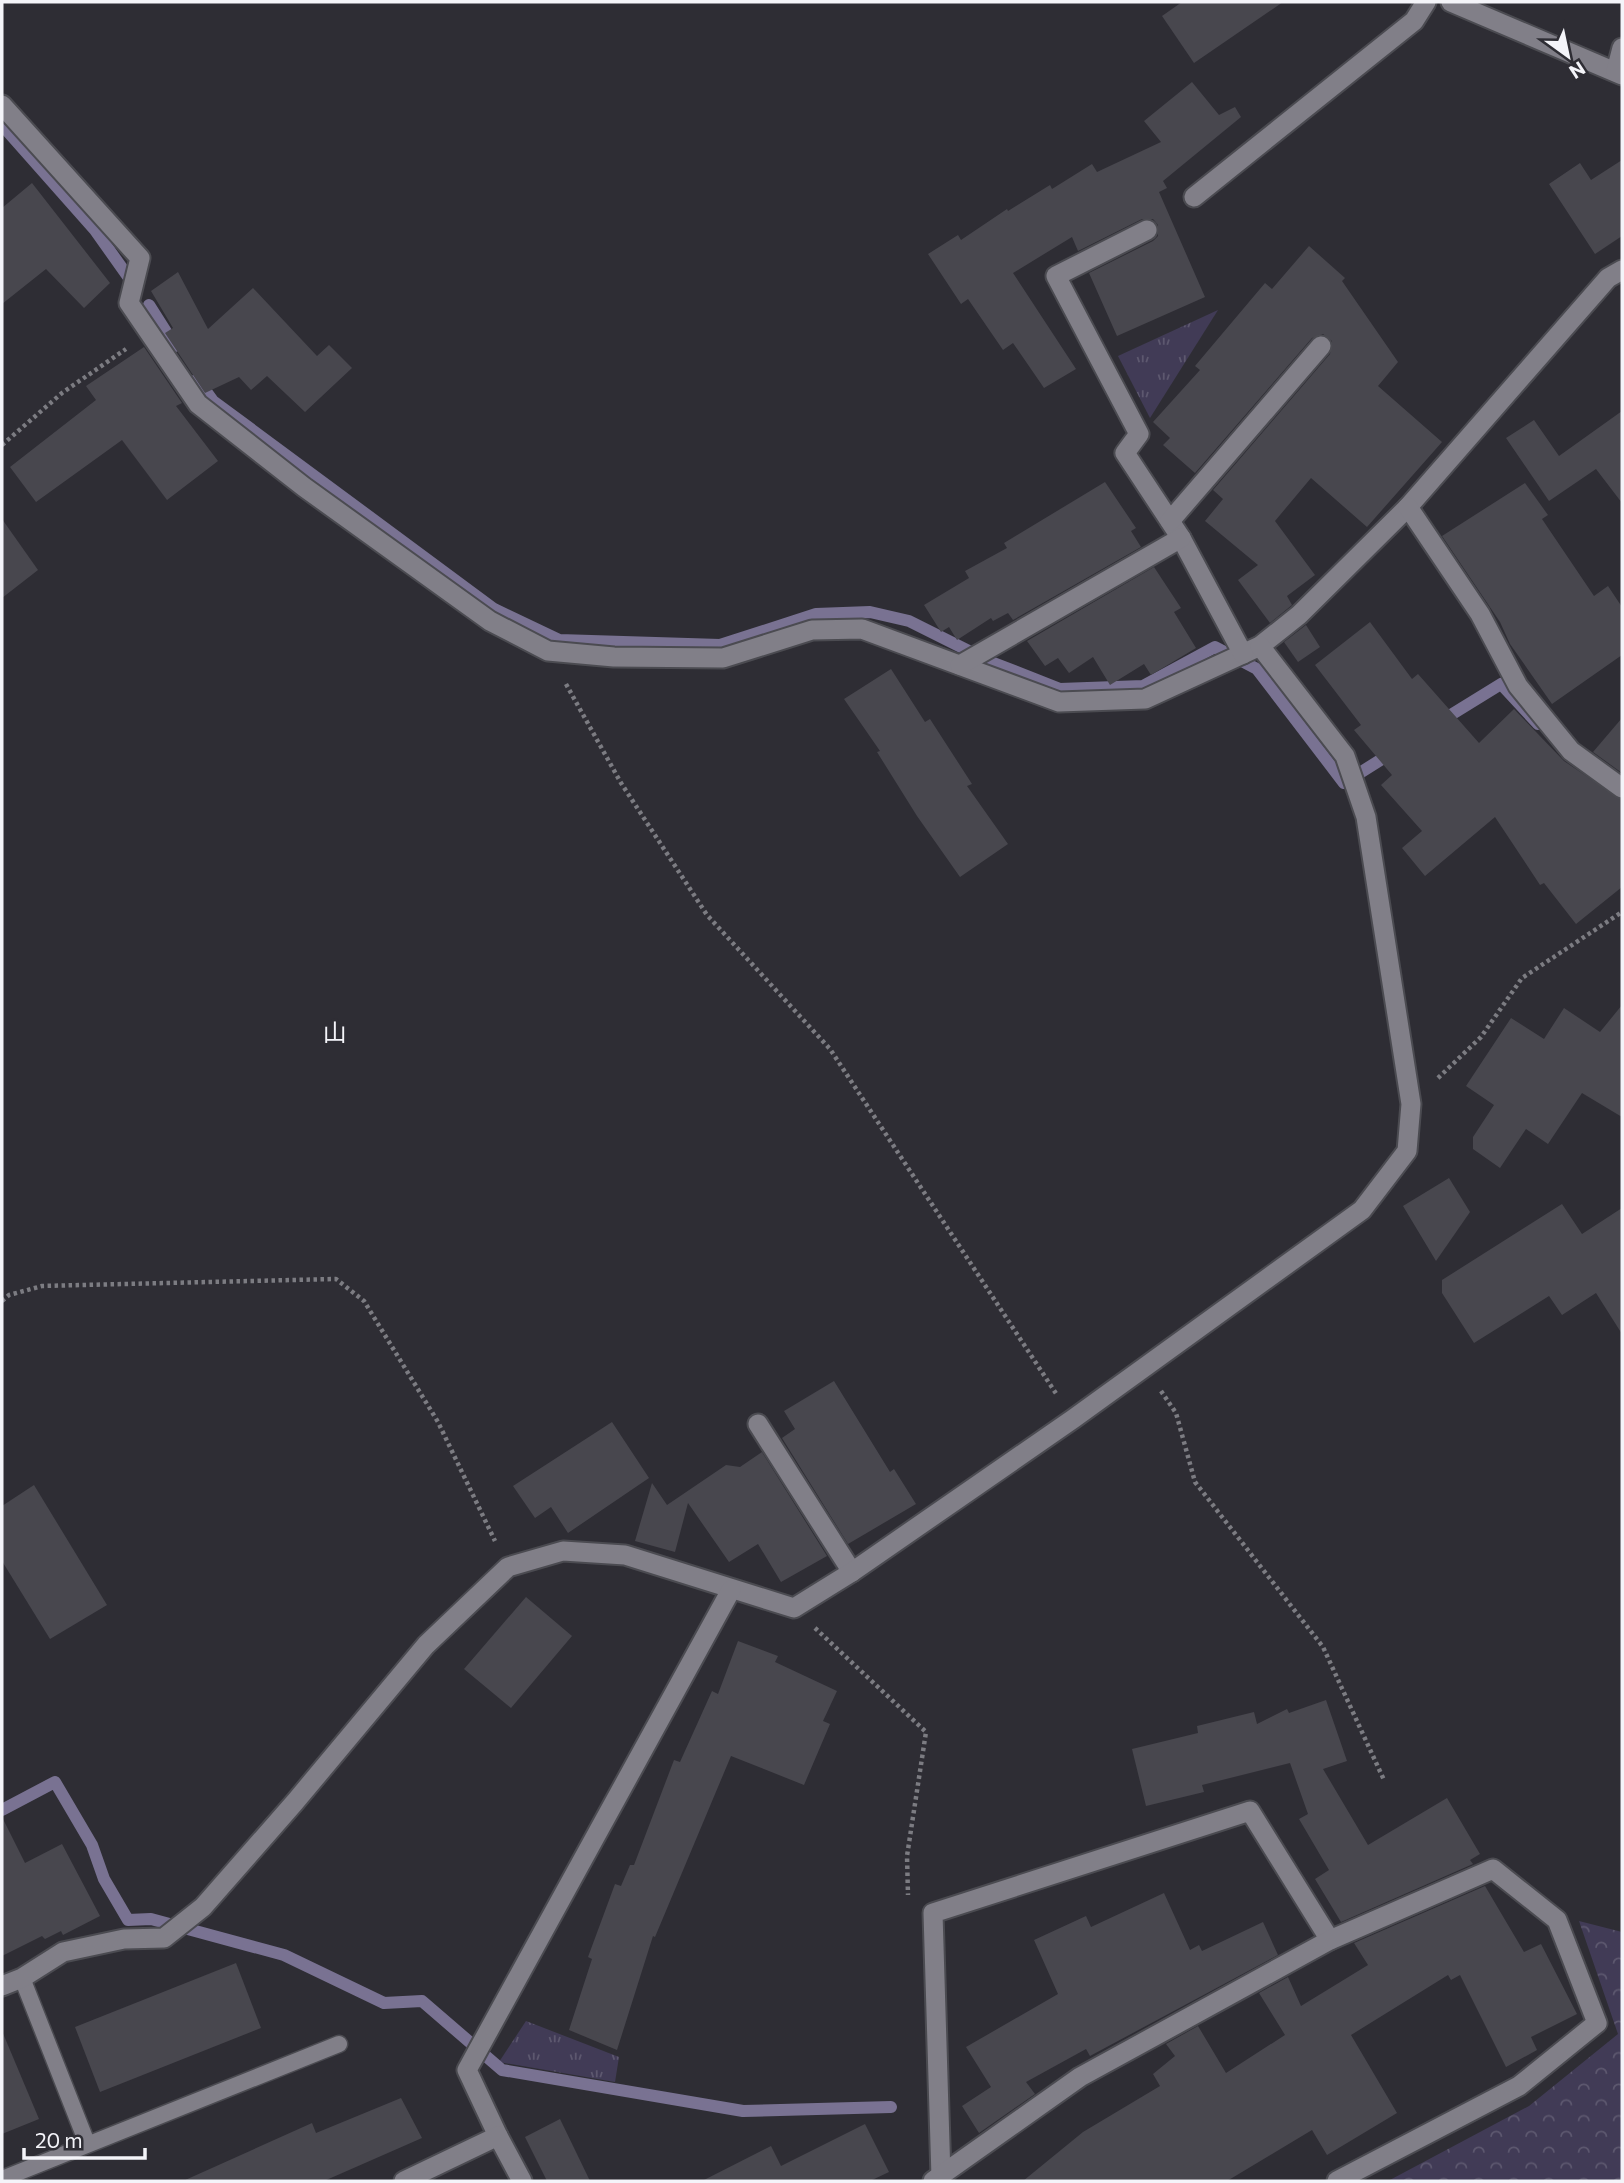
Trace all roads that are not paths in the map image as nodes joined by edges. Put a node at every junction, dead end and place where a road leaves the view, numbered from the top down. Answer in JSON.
{"nodes":[{"id":1,"x":1426,"y":2,"type":"edge"},
{"id":2,"x":1451,"y":2,"type":"edge"},
{"id":3,"x":1622,"y":48,"type":"edge"},
{"id":4,"x":1619,"y":73,"type":"edge"},
{"id":5,"x":2,"y":106,"type":"edge"},
{"id":6,"x":1194,"y":197,"type":"dead end"},
{"id":7,"x":1147,"y":230,"type":"dead end"},
{"id":8,"x":1622,"y":270,"type":"edge"},
{"id":9,"x":1321,"y":346,"type":"dead end"},
{"id":10,"x":1408,"y":507,"type":"junction"},
{"id":11,"x":1170,"y":521,"type":"junction"},
{"id":12,"x":1181,"y":538,"type":"junction"},
{"id":13,"x":1251,"y":650,"type":"junction"},
{"id":14,"x":960,"y":666,"type":"junction"},
{"id":15,"x":1622,"y":788,"type":"edge"},
{"id":16,"x":758,"y":1424,"type":"dead end"},
{"id":17,"x":852,"y":1572,"type":"junction"},
{"id":18,"x":731,"y":1590,"type":"junction"},
{"id":19,"x":1330,"y":1940,"type":"junction"},
{"id":20,"x":22,"y":1978,"type":"junction"},
{"id":21,"x":2,"y":1986,"type":"edge"},
{"id":22,"x":339,"y":2044,"type":"dead end"},
{"id":23,"x":498,"y":2136,"type":"junction"},
{"id":24,"x":87,"y":2143,"type":"junction"},
{"id":25,"x":2,"y":2179,"type":"edge"},
{"id":26,"x":937,"y":2179,"type":"edge"},
{"id":27,"x":404,"y":2181,"type":"edge"},
{"id":28,"x":522,"y":2181,"type":"edge"},
{"id":29,"x":1337,"y":2181,"type":"edge"}],
"edges":[{"from":1,"to":6,"type":"street"},
{"from":2,"to":4,"type":"street"},
{"from":3,"to":4,"type":"street"},
{"from":5,"to":14,"type":"street"},
{"from":7,"to":11,"type":"street"},
{"from":8,"to":10,"type":"street"},
{"from":9,"to":11,"type":"street"},
{"from":10,"to":13,"type":"street"},
{"from":10,"to":15,"type":"street"},
{"from":11,"to":12,"type":"street"},
{"from":12,"to":13,"type":"street"},
{"from":12,"to":14,"type":"street"},
{"from":13,"to":14,"type":"street"},
{"from":13,"to":17,"type":"street"},
{"from":16,"to":17,"type":"street"},
{"from":17,"to":18,"type":"street"},
{"from":18,"to":20,"type":"street"},
{"from":18,"to":23,"type":"street"},
{"from":19,"to":26,"type":"street"},
{"from":19,"to":26,"type":"street"},
{"from":19,"to":29,"type":"street"},
{"from":20,"to":21,"type":"street"},
{"from":20,"to":24,"type":"lane"},
{"from":22,"to":24,"type":"lane"},
{"from":23,"to":27,"type":"street"},
{"from":23,"to":28,"type":"street"},
{"from":24,"to":25,"type":"lane"}]}
